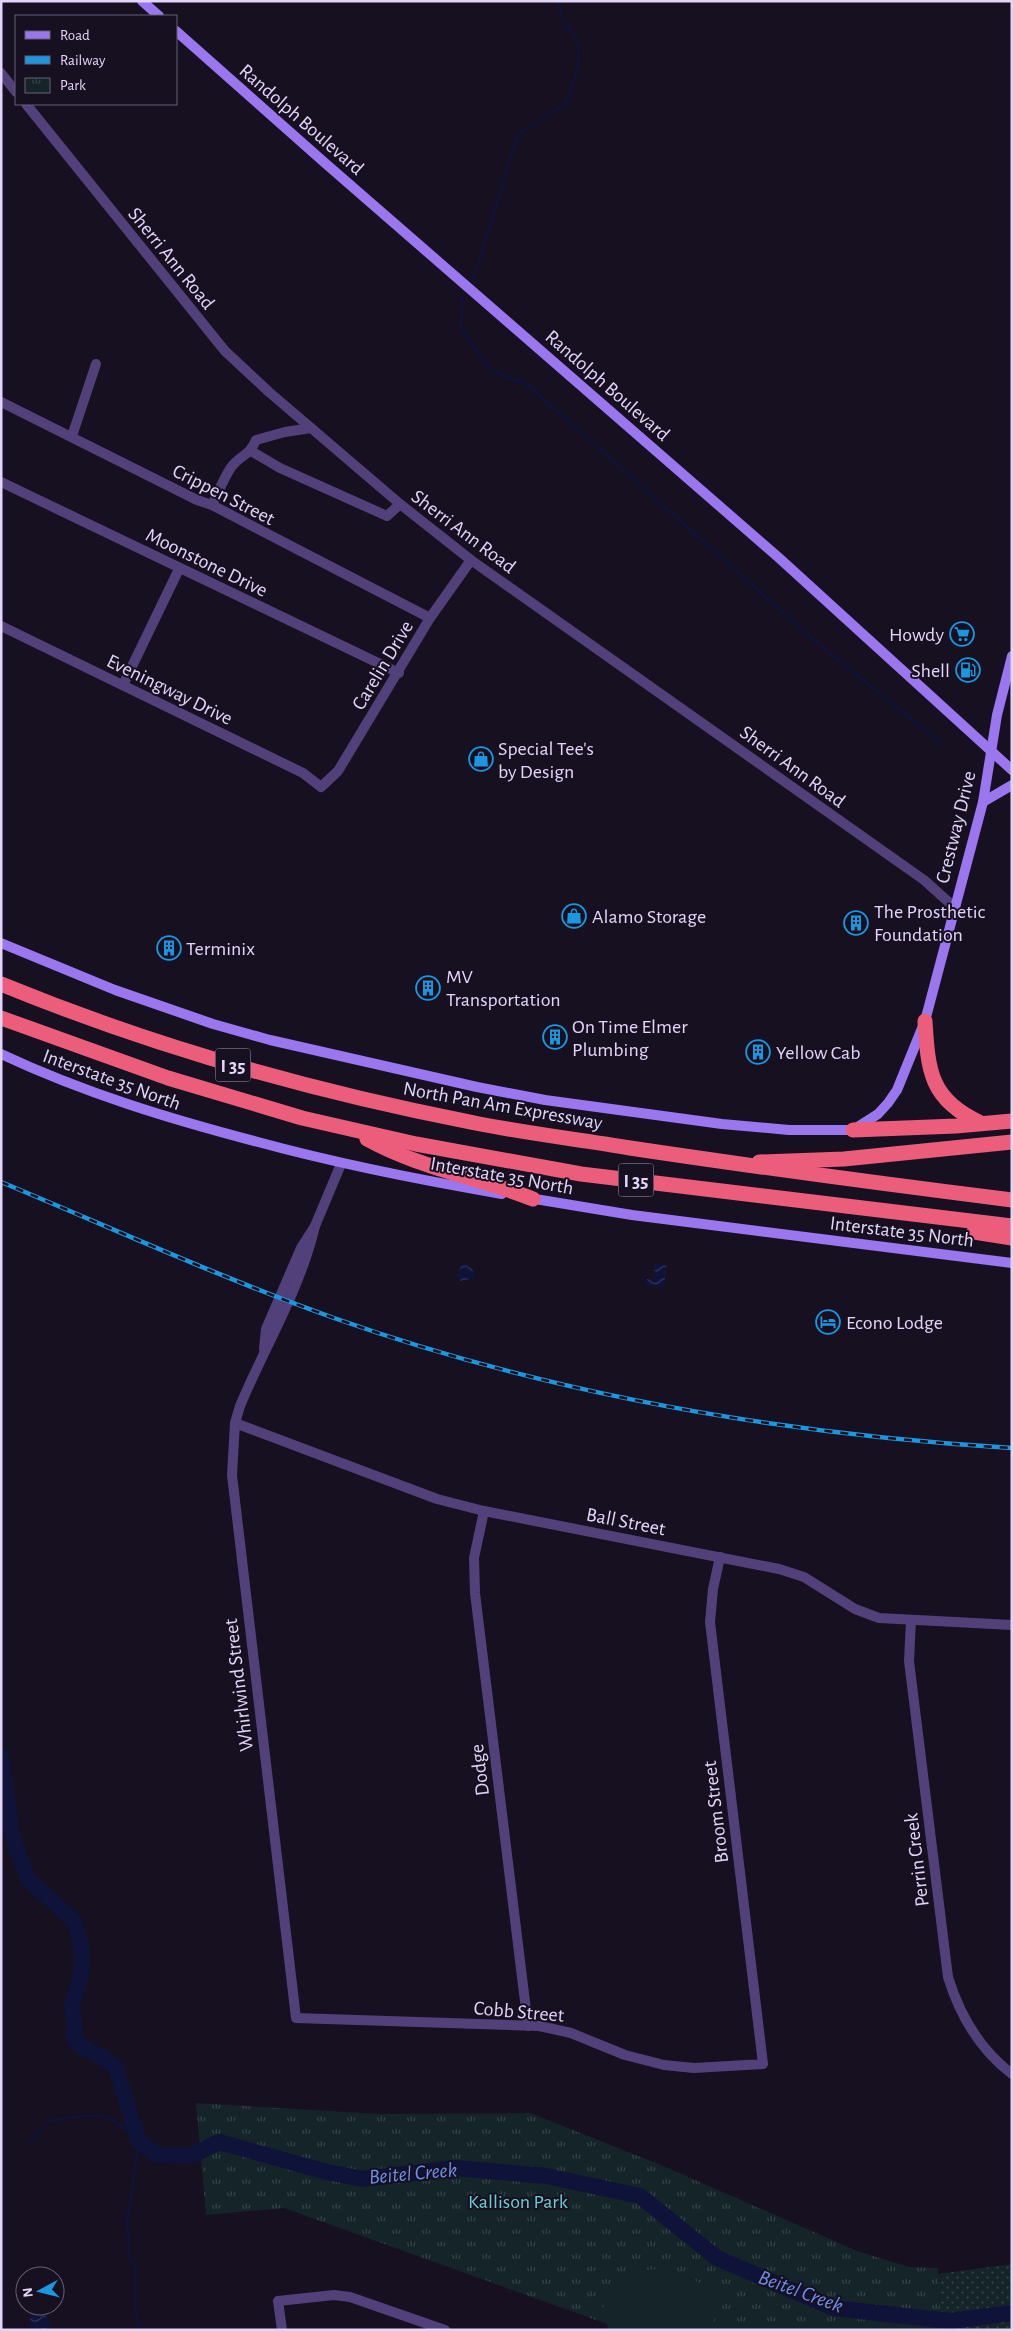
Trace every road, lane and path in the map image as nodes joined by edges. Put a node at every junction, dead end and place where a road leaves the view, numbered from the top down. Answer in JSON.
{"nodes":[{"id":1,"x":142,"y":1,"type":"edge"},
{"id":2,"x":158,"y":15,"type":"edge"},
{"id":3,"x":178,"y":34,"type":"edge"},
{"id":4,"x":1,"y":73,"type":"edge"},
{"id":5,"x":15,"y":91,"type":"edge"},
{"id":6,"x":27,"y":105,"type":"edge"},
{"id":7,"x":96,"y":364,"type":"dead end"},
{"id":8,"x":1,"y":402,"type":"edge"},
{"id":9,"x":311,"y":428,"type":"junction"},
{"id":10,"x":72,"y":436,"type":"junction"},
{"id":11,"x":252,"y":450,"type":"junction"},
{"id":12,"x":1,"y":482,"type":"edge"},
{"id":13,"x":400,"y":504,"type":"junction"},
{"id":14,"x":212,"y":505,"type":"junction"},
{"id":15,"x":471,"y":560,"type":"junction"},
{"id":16,"x":179,"y":569,"type":"junction"},
{"id":17,"x":430,"y":618,"type":"junction"},
{"id":18,"x":1,"y":626,"type":"edge"},
{"id":19,"x":1012,"y":656,"type":"edge"},
{"id":20,"x":399,"y":673,"type":"junction"},
{"id":21,"x":123,"y":685,"type":"junction"},
{"id":22,"x":990,"y":752,"type":"junction"},
{"id":23,"x":1012,"y":770,"type":"edge"},
{"id":24,"x":1012,"y":785,"type":"edge"},
{"id":25,"x":321,"y":787,"type":"joint"},
{"id":26,"x":983,"y":802,"type":"junction"},
{"id":27,"x":953,"y":906,"type":"junction"},
{"id":28,"x":1,"y":943,"type":"edge"},
{"id":29,"x":1,"y":984,"type":"edge"},
{"id":30,"x":1,"y":1018,"type":"edge"},
{"id":31,"x":924,"y":1020,"type":"junction"},
{"id":32,"x":1,"y":1054,"type":"edge"},
{"id":33,"x":1012,"y":1122,"type":"edge"},
{"id":34,"x":982,"y":1124,"type":"junction"},
{"id":35,"x":350,"y":1130,"type":"junction"},
{"id":36,"x":853,"y":1130,"type":"junction"},
{"id":37,"x":1012,"y":1142,"type":"edge"},
{"id":38,"x":341,"y":1164,"type":"junction"},
{"id":39,"x":738,"y":1164,"type":"junction"},
{"id":40,"x":533,"y":1199,"type":"junction"},
{"id":41,"x":1012,"y":1200,"type":"edge"},
{"id":42,"x":810,"y":1201,"type":"junction"},
{"id":43,"x":1012,"y":1226,"type":"edge"},
{"id":44,"x":1012,"y":1238,"type":"edge"},
{"id":45,"x":1012,"y":1263,"type":"edge"},
{"id":46,"x":235,"y":1424,"type":"junction"},
{"id":47,"x":484,"y":1511,"type":"junction"},
{"id":48,"x":720,"y":1557,"type":"junction"},
{"id":49,"x":911,"y":1620,"type":"junction"},
{"id":50,"x":1012,"y":1625,"type":"edge"},
{"id":51,"x":296,"y":2018,"type":"joint"},
{"id":52,"x":528,"y":2026,"type":"junction"},
{"id":53,"x":763,"y":2064,"type":"joint"},
{"id":54,"x":1012,"y":2074,"type":"edge"},
{"id":55,"x":422,"y":2326,"type":"edge"},
{"id":56,"x":282,"y":2330,"type":"edge"},
{"id":57,"x":445,"y":2330,"type":"edge"}],
"edges":[{"from":1,"to":2,"type":"main road"},
{"from":3,"to":22,"type":"main road","name":"Randolph Boulevard"},
{"from":4,"to":5,"type":"street"},
{"from":6,"to":9,"type":"street","name":"Sherri Ann Road"},
{"from":7,"to":10,"type":"street"},
{"from":8,"to":10,"type":"street","name":"Crippen Street"},
{"from":9,"to":11,"type":"street"},
{"from":9,"to":13,"type":"street","name":"Sherri Ann Road"},
{"from":10,"to":14,"type":"street","name":"Crippen Street"},
{"from":11,"to":13,"type":"street"},
{"from":11,"to":14,"type":"street"},
{"from":12,"to":16,"type":"street","name":"Moonstone Drive"},
{"from":13,"to":15,"type":"street","name":"Sherri Ann Road"},
{"from":14,"to":17,"type":"street","name":"Crippen Street"},
{"from":15,"to":17,"type":"street","name":"Carelin Drive"},
{"from":15,"to":27,"type":"street","name":"Sherri Ann Road"},
{"from":16,"to":20,"type":"street","name":"Moonstone Drive"},
{"from":16,"to":21,"type":"street"},
{"from":17,"to":20,"type":"street","name":"Carelin Drive"},
{"from":18,"to":21,"type":"street","name":"Eveningway Drive"},
{"from":19,"to":22,"type":"main road","name":"Crestway Drive"},
{"from":20,"to":25,"type":"street","name":"Carelin Drive"},
{"from":21,"to":25,"type":"street","name":"Eveningway Drive"},
{"from":22,"to":23,"type":"main road","name":"Randolph Boulevard"},
{"from":22,"to":26,"type":"main road","name":"Crestway Drive"},
{"from":24,"to":26,"type":"main road"},
{"from":26,"to":27,"type":"main road","name":"Crestway Drive"},
{"from":27,"to":31,"type":"main road","name":"Crestway Drive"},
{"from":28,"to":36,"type":"main road"},
{"from":29,"to":39,"type":"highway","name":"North Pan Am Expressway","number":"I 35"},
{"from":30,"to":35,"type":"highway","number":"I 35"},
{"from":31,"to":34,"type":"highway"},
{"from":31,"to":36,"type":"main road","name":"Crestway Drive"},
{"from":32,"to":38,"type":"main road","name":"Interstate 35 North"},
{"from":33,"to":34,"type":"highway"},
{"from":34,"to":36,"type":"highway"},
{"from":35,"to":40,"type":"highway"},
{"from":35,"to":42,"type":"highway","number":"I 35"},
{"from":37,"to":39,"type":"highway"},
{"from":38,"to":40,"type":"main road","name":"Interstate 35 North"},
{"from":38,"to":46,"type":"street","name":"Whirlwind Street"},
{"from":39,"to":41,"type":"highway","name":"North Pan Am Expressway","number":"I 35"},
{"from":40,"to":45,"type":"main road","name":"Interstate 35 North"},
{"from":42,"to":43,"type":"highway","number":"I 35"},
{"from":42,"to":44,"type":"highway"},
{"from":46,"to":47,"type":"street","name":"Ball Street"},
{"from":46,"to":51,"type":"street","name":"Whirlwind Street"},
{"from":47,"to":48,"type":"street","name":"Ball Street"},
{"from":47,"to":52,"type":"street","name":"Dodge"},
{"from":48,"to":49,"type":"street","name":"Ball Street"},
{"from":48,"to":53,"type":"street","name":"Broom Street"},
{"from":49,"to":50,"type":"street","name":"Ball Street"},
{"from":49,"to":54,"type":"street","name":"Perrin Creek"},
{"from":51,"to":52,"type":"street","name":"Cobb Street"},
{"from":52,"to":53,"type":"street","name":"Cobb Street"},
{"from":55,"to":56,"type":"street"},
{"from":55,"to":57,"type":"street"}]}
